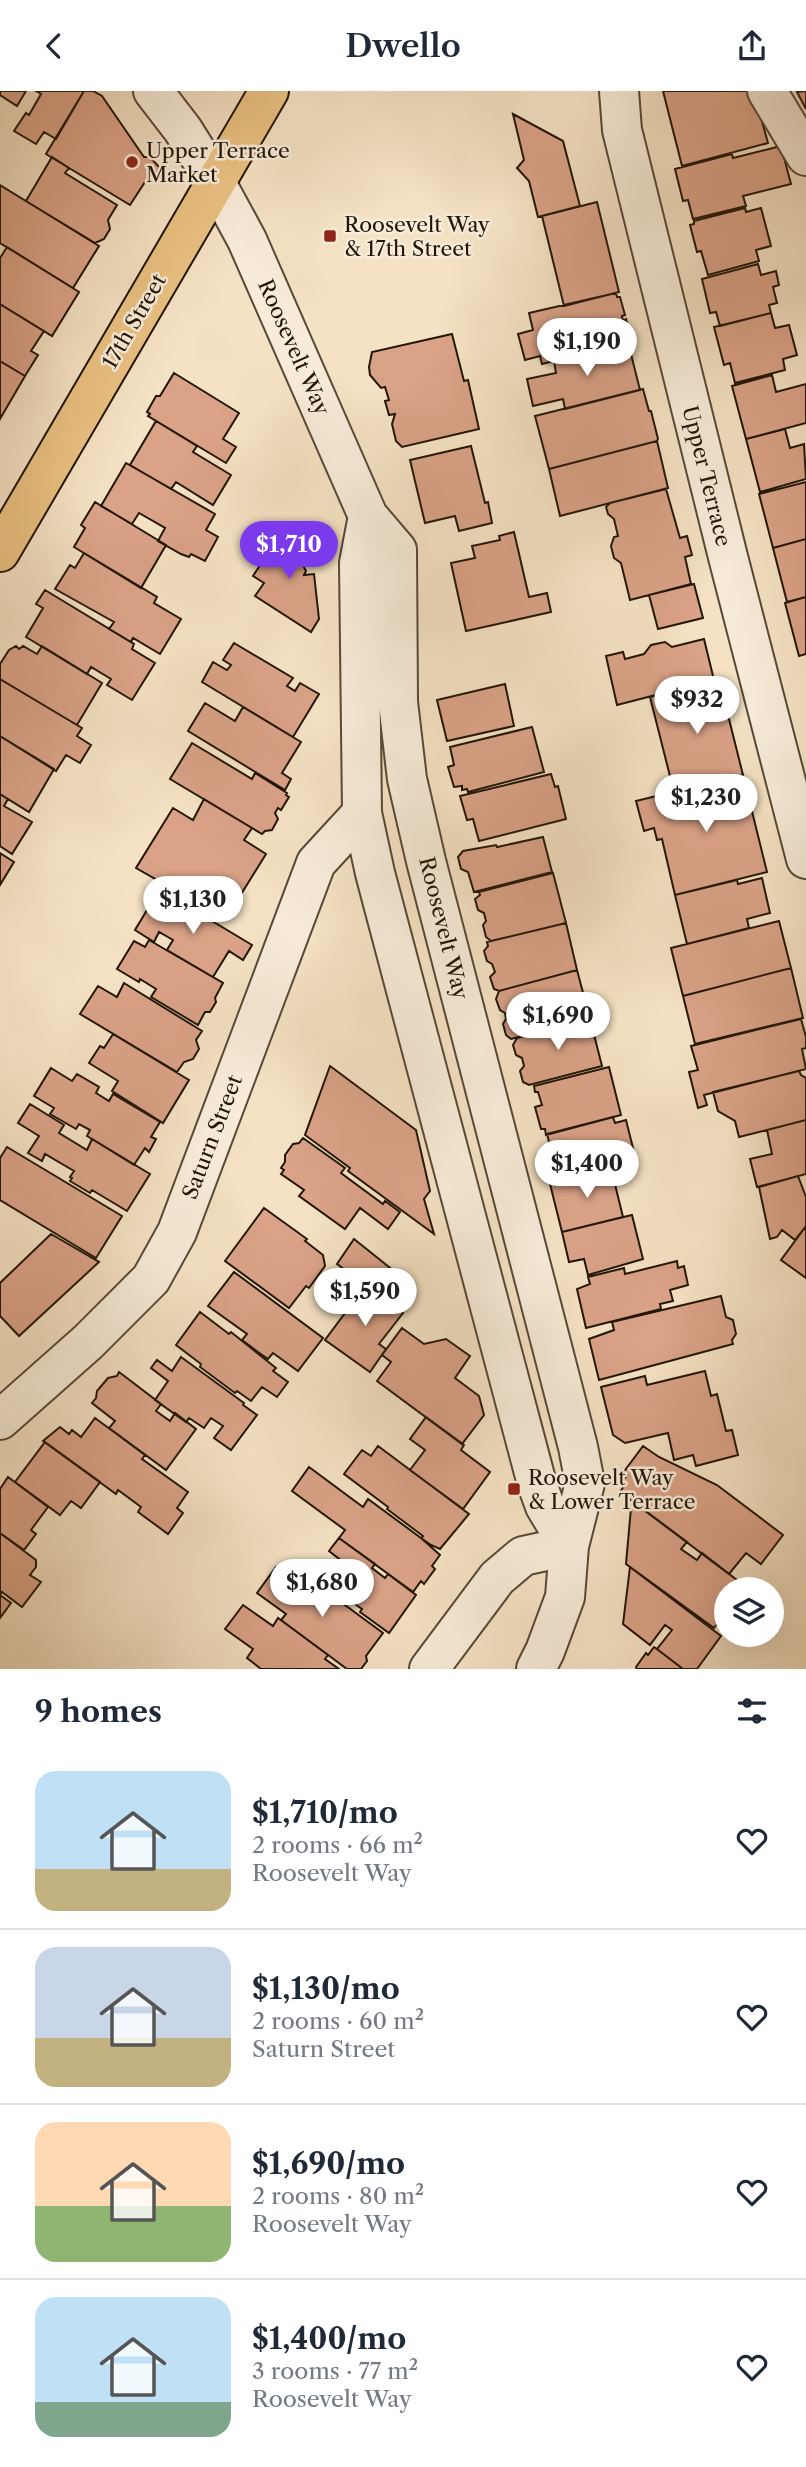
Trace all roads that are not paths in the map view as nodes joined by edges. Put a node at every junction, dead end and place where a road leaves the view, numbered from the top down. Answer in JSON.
{"nodes":[{"id":1,"x":153,"y":91,"type":"edge"},
{"id":2,"x":269,"y":91,"type":"edge"},
{"id":3,"x":620,"y":91,"type":"edge"},
{"id":4,"x":767,"y":91,"type":"edge"},
{"id":5,"x":806,"y":156,"type":"edge"},
{"id":6,"x":215,"y":181,"type":"junction"},
{"id":7,"x":368,"y":516,"type":"junction"},
{"id":8,"x":0,"y":552,"type":"edge"},
{"id":9,"x":362,"y":813,"type":"junction"},
{"id":10,"x":806,"y":859,"type":"edge"},
{"id":11,"x":0,"y":1420,"type":"edge"},
{"id":12,"x":569,"y":1546,"type":"junction"},
{"id":13,"x":429,"y":1669,"type":"edge"},
{"id":14,"x":536,"y":1669,"type":"edge"}],
"edges":[{"from":1,"to":6,"type":"street","name":"Roosevelt Way"},
{"from":2,"to":6,"type":"main road","name":"17th Street"},
{"from":3,"to":10,"type":"street","name":"Upper Terrace"},
{"from":4,"to":5,"type":"street"},
{"from":6,"to":7,"type":"street","name":"Roosevelt Way"},
{"from":6,"to":8,"type":"main road","name":"17th Street"},
{"from":7,"to":9,"type":"street"},
{"from":7,"to":12,"type":"street","name":"Roosevelt Way"},
{"from":9,"to":11,"type":"street","name":"Saturn Street"},
{"from":9,"to":12,"type":"street"},
{"from":12,"to":13,"type":"street"},
{"from":12,"to":14,"type":"street","name":"Roosevelt Way"}]}
